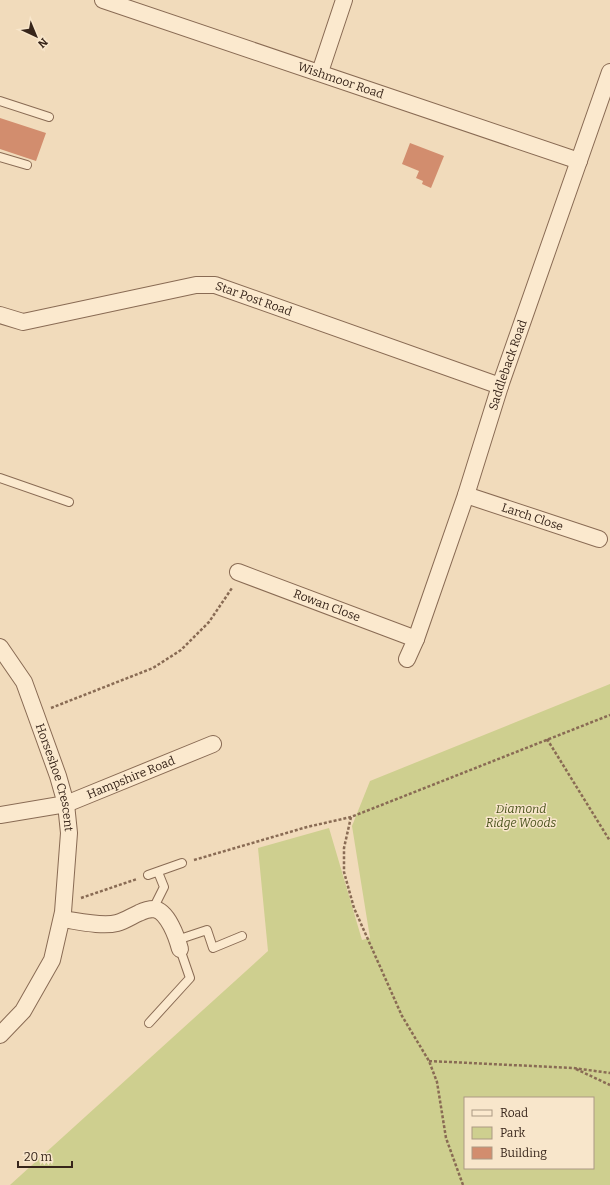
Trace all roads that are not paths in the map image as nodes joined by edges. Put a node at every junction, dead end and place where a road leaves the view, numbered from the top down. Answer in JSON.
{"nodes":[{"id":1,"x":103,"y":0,"type":"edge"},
{"id":2,"x":344,"y":0,"type":"edge"},
{"id":3,"x":320,"y":72,"type":"junction"},
{"id":4,"x":610,"y":72,"type":"edge"},
{"id":5,"x":606,"y":99,"type":"edge"},
{"id":6,"x":0,"y":101,"type":"edge"},
{"id":7,"x":49,"y":117,"type":"dead end"},
{"id":8,"x":0,"y":157,"type":"edge"},
{"id":9,"x":579,"y":161,"type":"junction"},
{"id":10,"x":27,"y":165,"type":"dead end"},
{"id":11,"x":0,"y":315,"type":"edge"},
{"id":12,"x":500,"y":386,"type":"junction"},
{"id":13,"x":0,"y":478,"type":"edge"},
{"id":14,"x":466,"y":495,"type":"junction"},
{"id":15,"x":69,"y":502,"type":"dead end"},
{"id":16,"x":599,"y":539,"type":"dead end"},
{"id":17,"x":238,"y":572,"type":"road end"},
{"id":18,"x":416,"y":639,"type":"junction"},
{"id":19,"x":0,"y":646,"type":"edge"},
{"id":20,"x":407,"y":659,"type":"dead end"},
{"id":21,"x":213,"y":744,"type":"dead end"},
{"id":22,"x":66,"y":804,"type":"junction"},
{"id":23,"x":0,"y":815,"type":"edge"},
{"id":24,"x":182,"y":863,"type":"road end"},
{"id":25,"x":158,"y":872,"type":"junction"},
{"id":26,"x":148,"y":875,"type":"road end"},
{"id":27,"x":153,"y":909,"type":"junction"},
{"id":28,"x":62,"y":919,"type":"junction"},
{"id":29,"x":242,"y":936,"type":"dead end"},
{"id":30,"x":178,"y":945,"type":"junction"},
{"id":31,"x":149,"y":1023,"type":"dead end"},
{"id":32,"x":0,"y":1035,"type":"edge"}],
"edges":[{"from":1,"to":3,"type":"street","name":"Wishmoor Road"},
{"from":2,"to":3,"type":"street"},
{"from":3,"to":9,"type":"street","name":"Wishmoor Road"},
{"from":4,"to":5,"type":"street","name":"Saddleback Road"},
{"from":5,"to":9,"type":"street","name":"Saddleback Road"},
{"from":6,"to":7,"type":"lane"},
{"from":8,"to":10,"type":"lane"},
{"from":9,"to":12,"type":"street","name":"Saddleback Road"},
{"from":11,"to":12,"type":"street","name":"Star Post Road"},
{"from":12,"to":14,"type":"street","name":"Saddleback Road"},
{"from":13,"to":15,"type":"lane"},
{"from":14,"to":16,"type":"street","name":"Larch Close"},
{"from":14,"to":18,"type":"street","name":"Saddleback Road"},
{"from":17,"to":18,"type":"street","name":"Rowan Close"},
{"from":18,"to":20,"type":"street","name":"Saddleback Road"},
{"from":19,"to":22,"type":"street","name":"Horseshoe Crescent"},
{"from":21,"to":22,"type":"street","name":"Hampshire Road"},
{"from":22,"to":23,"type":"street","name":"Hampshire Road"},
{"from":22,"to":28,"type":"street","name":"Horseshoe Crescent"},
{"from":24,"to":25,"type":"lane"},
{"from":25,"to":26,"type":"lane"},
{"from":25,"to":27,"type":"lane"},
{"from":27,"to":28,"type":"street"},
{"from":27,"to":30,"type":"street"},
{"from":28,"to":32,"type":"street","name":"Horseshoe Crescent"},
{"from":29,"to":30,"type":"lane"},
{"from":30,"to":31,"type":"lane"}]}
